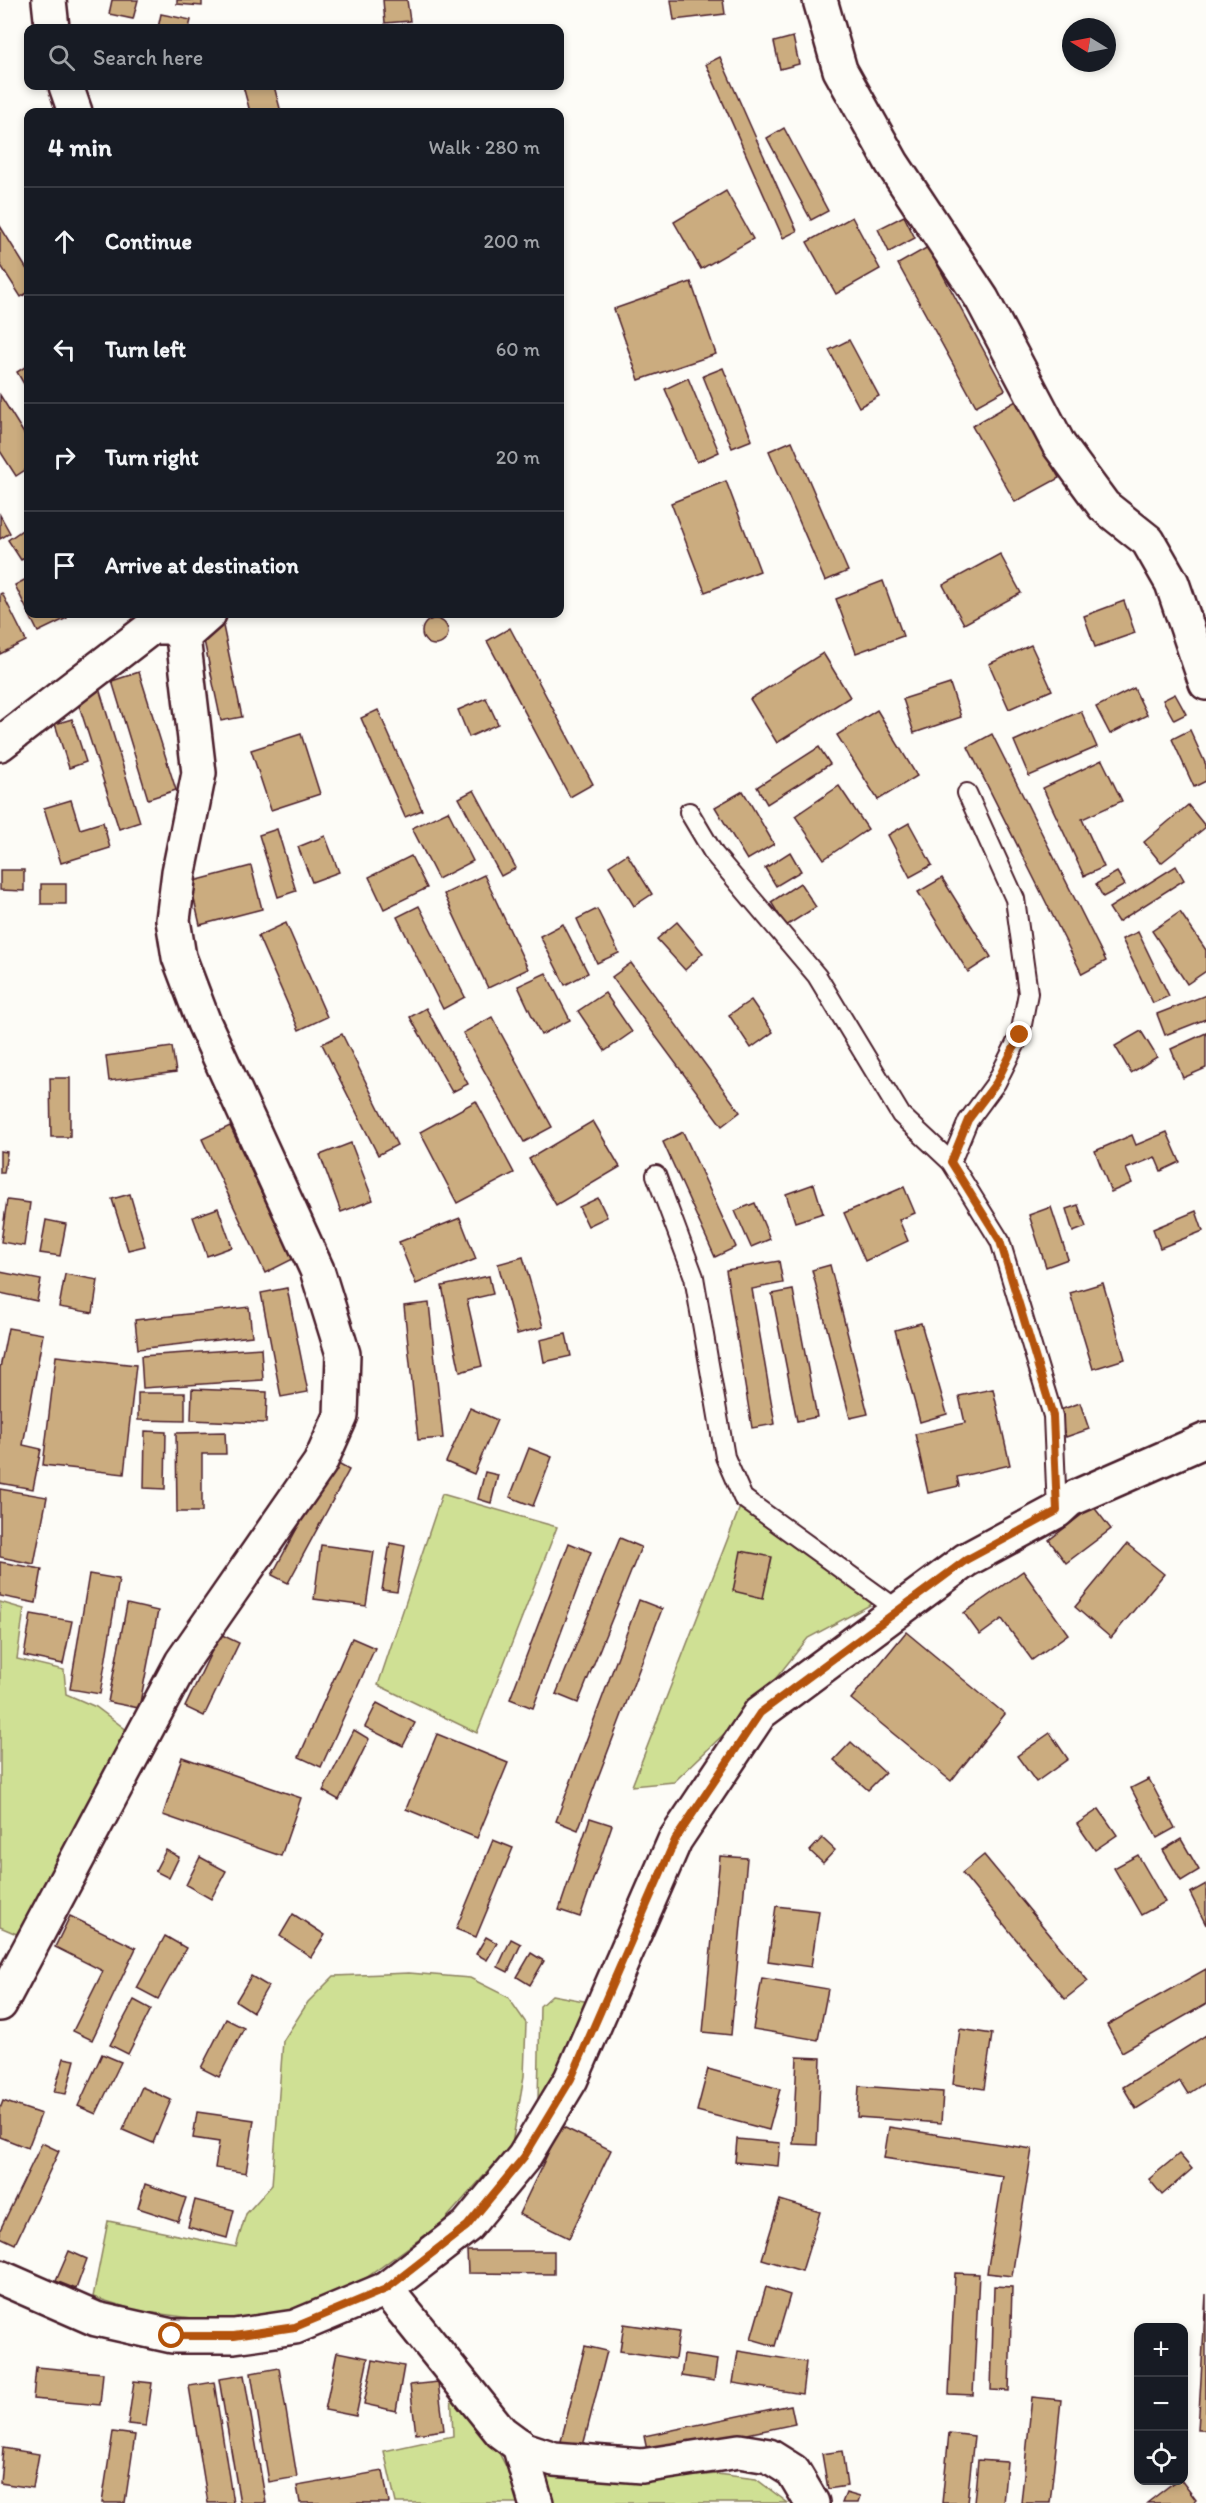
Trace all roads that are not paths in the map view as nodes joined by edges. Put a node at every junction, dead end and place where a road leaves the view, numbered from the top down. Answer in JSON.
{"nodes":[{"id":1,"x":49,"y":0,"type":"edge"},
{"id":2,"x":820,"y":0,"type":"edge"},
{"id":3,"x":52,"y":24,"type":"edge"},
{"id":4,"x":67,"y":90,"type":"edge"},
{"id":5,"x":74,"y":108,"type":"edge"},
{"id":6,"x":205,"y":618,"type":"edge"},
{"id":7,"x":183,"y":637,"type":"junction"},
{"id":8,"x":1206,"y":683,"type":"edge"},
{"id":9,"x":0,"y":744,"type":"edge"},
{"id":10,"x":967,"y":794,"type":"dead end"},
{"id":11,"x":689,"y":812,"type":"dead end"},
{"id":12,"x":951,"y":1162,"type":"junction"},
{"id":13,"x":656,"y":1175,"type":"dead end"},
{"id":14,"x":1206,"y":1440,"type":"edge"},
{"id":15,"x":1057,"y":1511,"type":"junction"},
{"id":16,"x":898,"y":1610,"type":"junction"},
{"id":17,"x":0,"y":2004,"type":"edge"},
{"id":18,"x":0,"y":2277,"type":"edge"},
{"id":19,"x":386,"y":2289,"type":"junction"},
{"id":20,"x":519,"y":2445,"type":"junction"},
{"id":21,"x":536,"y":2503,"type":"edge"},
{"id":22,"x":812,"y":2503,"type":"edge"}],
"edges":[{"from":1,"to":3,"type":"street"},
{"from":2,"to":8,"type":"street"},
{"from":4,"to":5,"type":"street"},
{"from":6,"to":7,"type":"street"},
{"from":7,"to":9,"type":"street"},
{"from":7,"to":17,"type":"street"},
{"from":10,"to":12,"type":"lane"},
{"from":11,"to":12,"type":"lane"},
{"from":12,"to":15,"type":"lane"},
{"from":13,"to":16,"type":"lane"},
{"from":14,"to":15,"type":"street"},
{"from":15,"to":16,"type":"street"},
{"from":16,"to":19,"type":"street"},
{"from":18,"to":19,"type":"street"},
{"from":19,"to":20,"type":"street"},
{"from":20,"to":21,"type":"street"},
{"from":20,"to":22,"type":"street"}]}
